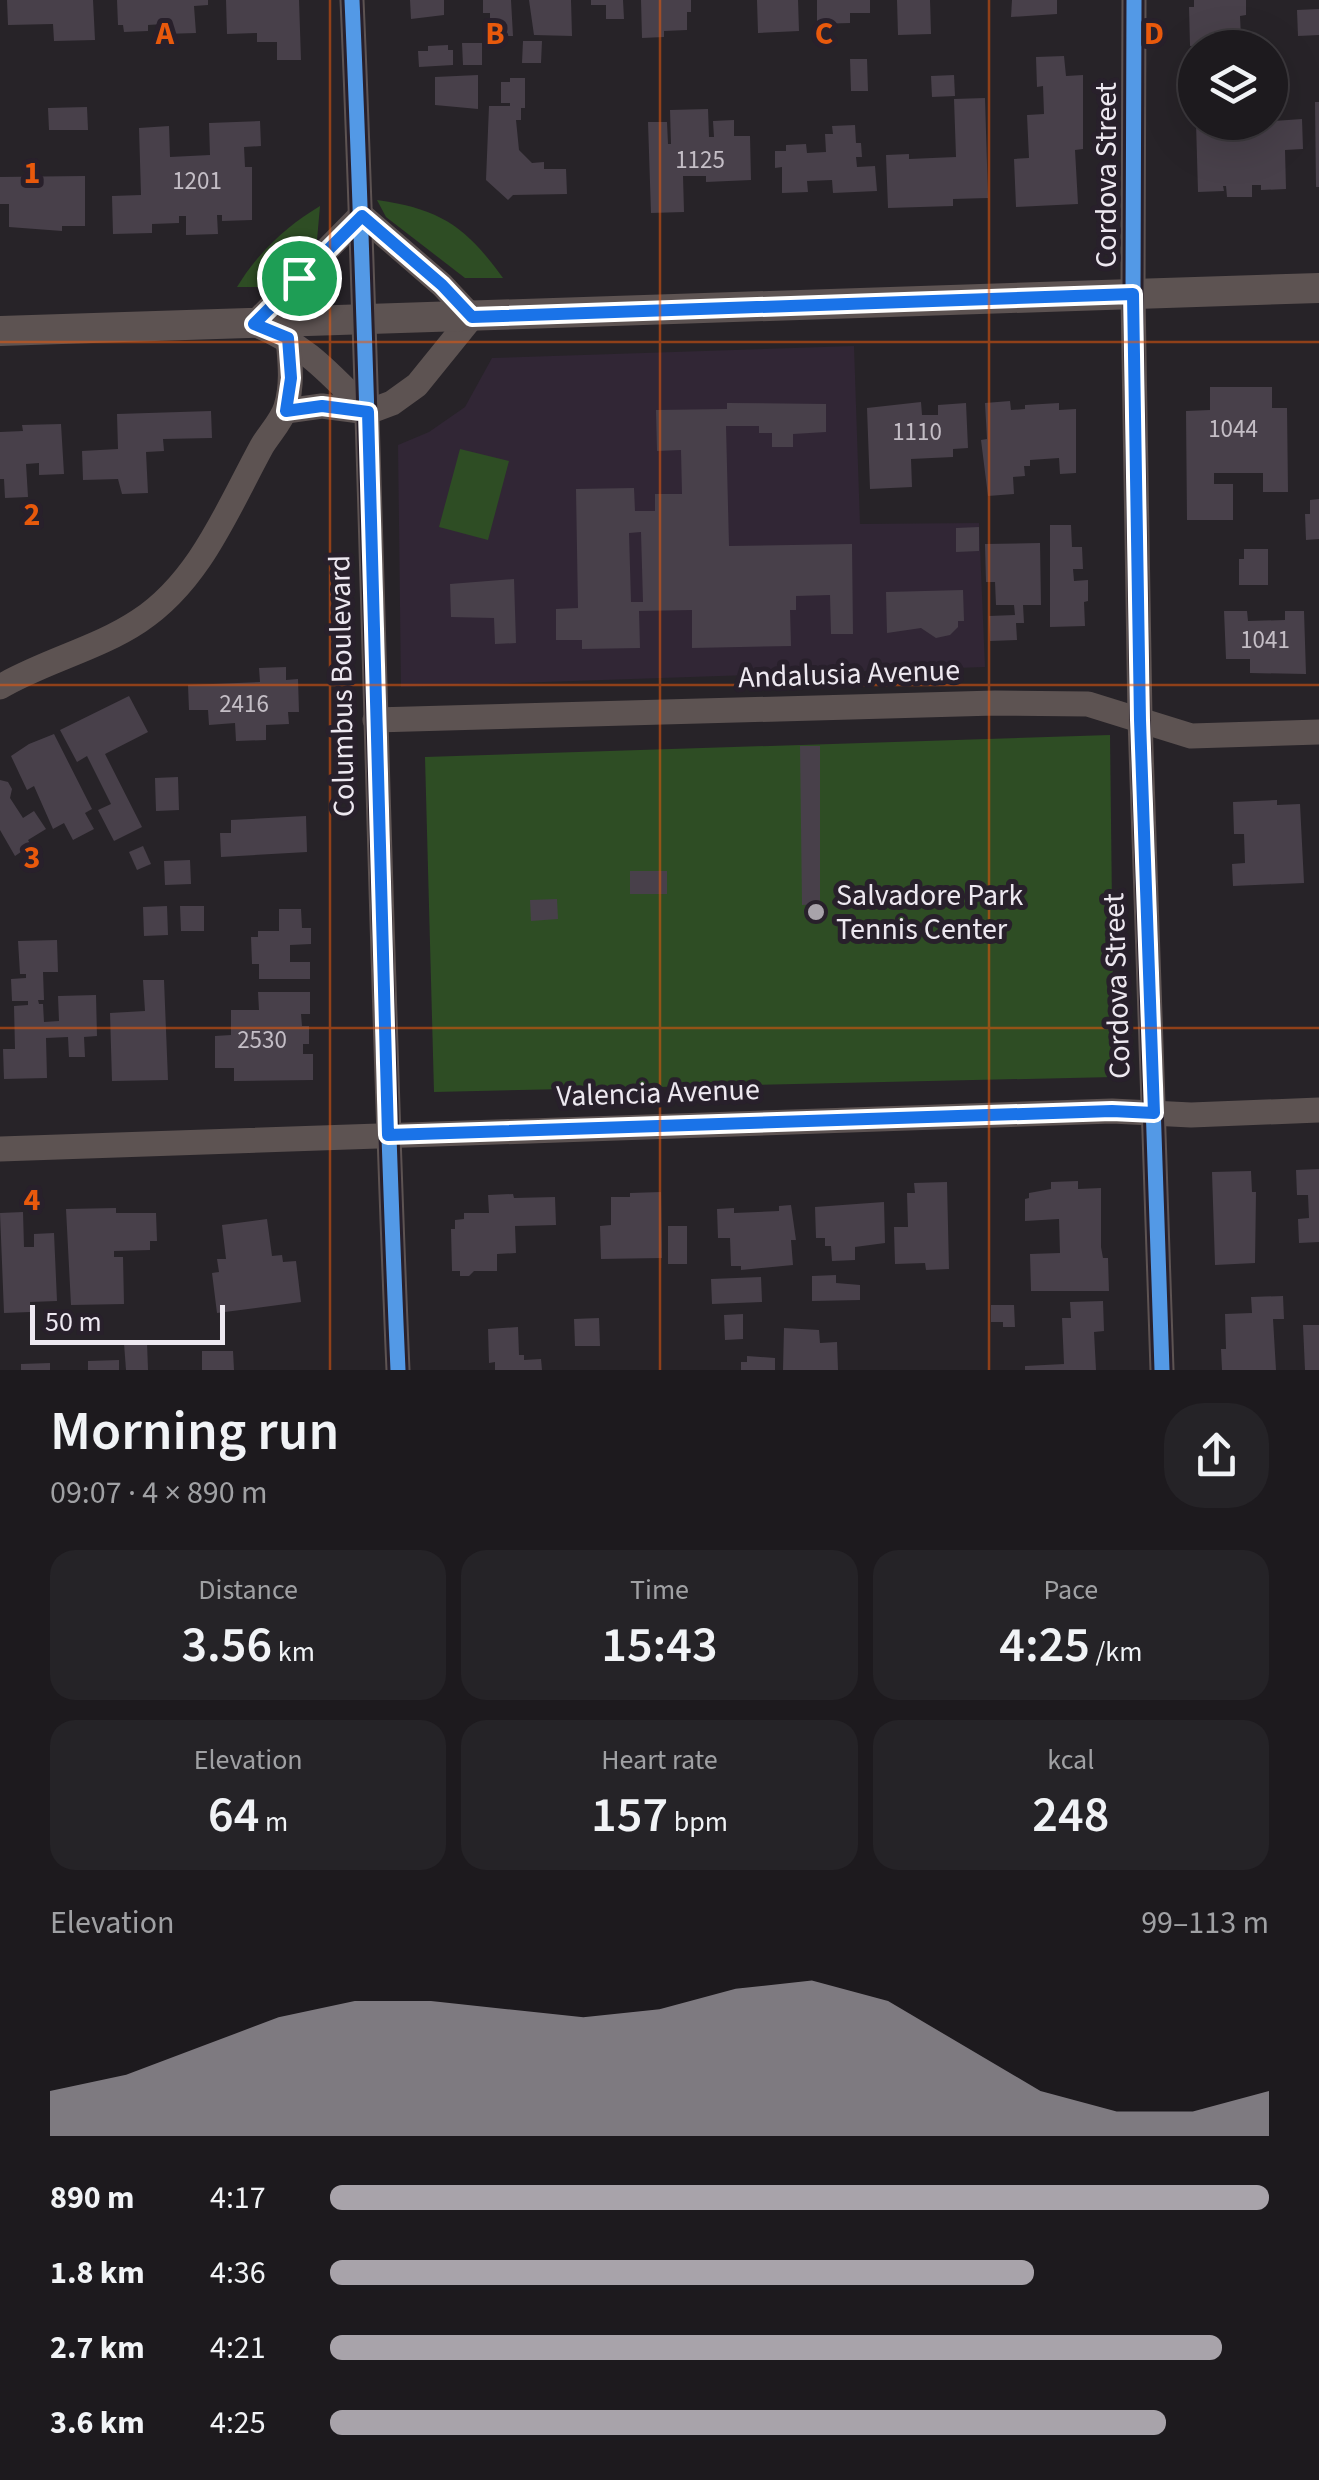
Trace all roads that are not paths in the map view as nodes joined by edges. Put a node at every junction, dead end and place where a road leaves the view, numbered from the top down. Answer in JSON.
{"nodes":[{"id":1,"x":352,"y":0,"type":"edge"},
{"id":2,"x":1134,"y":0,"type":"edge"},
{"id":3,"x":362,"y":216,"type":"junction"},
{"id":4,"x":1319,"y":288,"type":"edge"},
{"id":5,"x":1133,"y":294,"type":"junction"},
{"id":6,"x":472,"y":317,"type":"junction"},
{"id":7,"x":366,"y":320,"type":"junction"},
{"id":8,"x":254,"y":324,"type":"junction"},
{"id":9,"x":0,"y":331,"type":"edge"},
{"id":10,"x":288,"y":338,"type":"junction"},
{"id":11,"x":286,"y":411,"type":"junction"},
{"id":12,"x":368,"y":412,"type":"junction"},
{"id":13,"x":0,"y":687,"type":"edge"},
{"id":14,"x":375,"y":720,"type":"junction"},
{"id":15,"x":1140,"y":720,"type":"junction"},
{"id":16,"x":1319,"y":732,"type":"edge"},
{"id":17,"x":1319,"y":1110,"type":"edge"},
{"id":18,"x":1154,"y":1113,"type":"junction"},
{"id":19,"x":388,"y":1135,"type":"junction"},
{"id":20,"x":0,"y":1149,"type":"edge"},
{"id":21,"x":398,"y":1370,"type":"edge"},
{"id":22,"x":1162,"y":1370,"type":"edge"}],
"edges":[{"from":1,"to":3,"type":"street","name":"Columbus Boulevard"},
{"from":2,"to":5,"type":"street","name":"Cordova Street"},
{"from":3,"to":6,"type":"street"},
{"from":3,"to":7,"type":"street","name":"Columbus Boulevard"},
{"from":3,"to":8,"type":"street"},
{"from":4,"to":5,"type":"street"},
{"from":5,"to":6,"type":"street"},
{"from":5,"to":15,"type":"street","name":"Cordova Street"},
{"from":6,"to":7,"type":"street"},
{"from":6,"to":12,"type":"street"},
{"from":7,"to":8,"type":"street"},
{"from":7,"to":12,"type":"street","name":"Columbus Boulevard"},
{"from":8,"to":9,"type":"street"},
{"from":8,"to":10,"type":"street"},
{"from":10,"to":11,"type":"street"},
{"from":10,"to":12,"type":"street"},
{"from":11,"to":12,"type":"street"},
{"from":11,"to":13,"type":"street"},
{"from":12,"to":14,"type":"street","name":"Columbus Boulevard"},
{"from":14,"to":15,"type":"street","name":"Andalusia Avenue"},
{"from":14,"to":19,"type":"street","name":"Columbus Boulevard"},
{"from":15,"to":16,"type":"street","name":"Andalusia Avenue"},
{"from":15,"to":18,"type":"street","name":"Cordova Street"},
{"from":17,"to":18,"type":"street","name":"Valencia Avenue"},
{"from":18,"to":19,"type":"street","name":"Valencia Avenue"},
{"from":18,"to":22,"type":"street","name":"Cordova Street"},
{"from":19,"to":20,"type":"street","name":"Valencia Avenue"},
{"from":19,"to":21,"type":"street","name":"Columbus Boulevard"}]}
